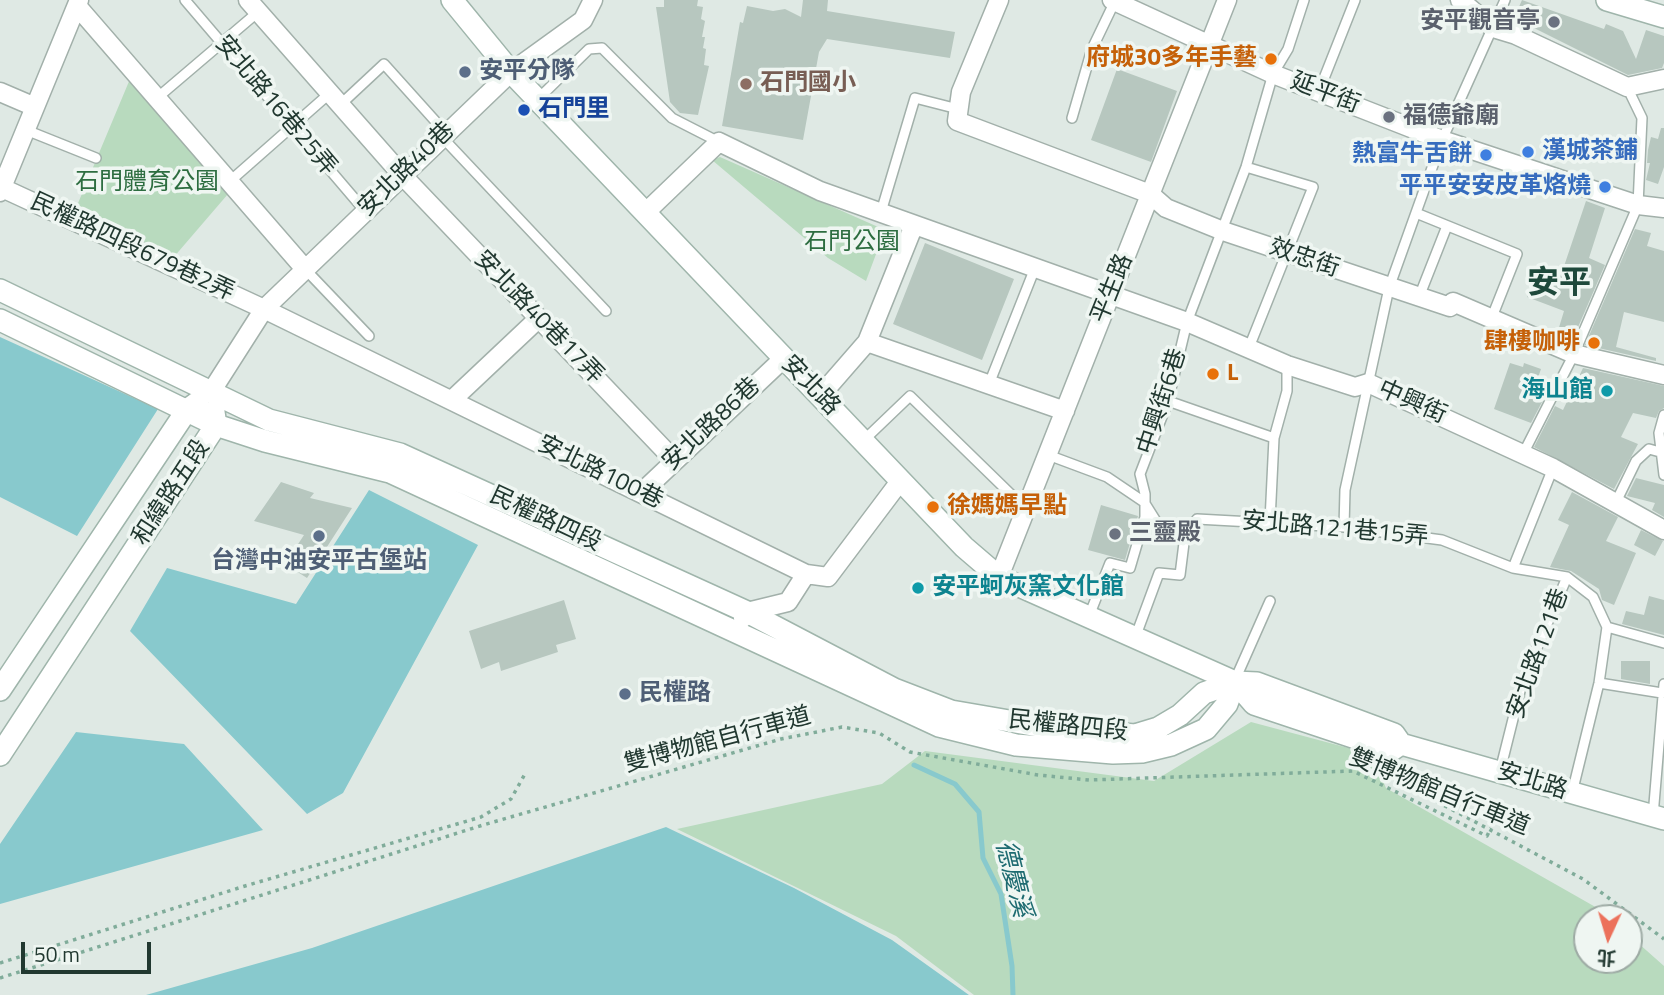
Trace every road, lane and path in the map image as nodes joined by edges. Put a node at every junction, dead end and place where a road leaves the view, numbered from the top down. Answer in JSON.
{"nodes":[{"id":1,"x":185,"y":0,"type":"edge"},
{"id":2,"x":452,"y":0,"type":"edge"},
{"id":3,"x":999,"y":0,"type":"edge"},
{"id":4,"x":1227,"y":0,"type":"edge"},
{"id":5,"x":1304,"y":0,"type":"edge"},
{"id":6,"x":1355,"y":0,"type":"edge"},
{"id":7,"x":1460,"y":0,"type":"edge"},
{"id":8,"x":1505,"y":0,"type":"edge"},
{"id":9,"x":1607,"y":0,"type":"edge"},
{"id":10,"x":1114,"y":1,"type":"edge"},
{"id":11,"x":78,"y":3,"type":"edge"},
{"id":12,"x":253,"y":6,"type":"edge"},
{"id":13,"x":591,"y":6,"type":"edge"},
{"id":14,"x":1664,"y":17,"type":"edge"},
{"id":15,"x":1493,"y":29,"type":"junction"},
{"id":16,"x":222,"y":43,"type":"junction"},
{"id":17,"x":1209,"y":46,"type":"junction"},
{"id":18,"x":511,"y":72,"type":"junction"},
{"id":19,"x":1273,"y":74,"type":"junction"},
{"id":20,"x":1664,"y":79,"type":"edge"},
{"id":21,"x":1626,"y":87,"type":"junction"},
{"id":22,"x":1318,"y":91,"type":"junction"},
{"id":23,"x":0,"y":92,"type":"edge"},
{"id":24,"x":157,"y":98,"type":"junction"},
{"id":25,"x":335,"y":99,"type":"junction"},
{"id":26,"x":537,"y":100,"type":"junction"},
{"id":27,"x":35,"y":107,"type":"junction"},
{"id":28,"x":958,"y":109,"type":"junction"},
{"id":29,"x":1072,"y":118,"type":"dead end"},
{"id":30,"x":293,"y":126,"type":"junction"},
{"id":31,"x":26,"y":130,"type":"junction"},
{"id":32,"x":444,"y":135,"type":"junction"},
{"id":33,"x":1442,"y":140,"type":"junction"},
{"id":34,"x":719,"y":142,"type":"junction"},
{"id":35,"x":96,"y":158,"type":"dead end"},
{"id":36,"x":1245,"y":167,"type":"junction"},
{"id":37,"x":402,"y":175,"type":"junction"},
{"id":38,"x":229,"y":182,"type":"junction"},
{"id":39,"x":1,"y":189,"type":"edge"},
{"id":40,"x":1150,"y":194,"type":"junction"},
{"id":41,"x":1638,"y":205,"type":"junction"},
{"id":42,"x":1664,"y":208,"type":"edge"},
{"id":43,"x":365,"y":211,"type":"junction"},
{"id":44,"x":880,"y":212,"type":"junction"},
{"id":45,"x":645,"y":213,"type":"junction"},
{"id":46,"x":1416,"y":213,"type":"junction"},
{"id":47,"x":914,"y":225,"type":"junction"},
{"id":48,"x":1447,"y":226,"type":"junction"},
{"id":49,"x":1223,"y":231,"type":"junction"},
{"id":50,"x":1288,"y":253,"type":"junction"},
{"id":51,"x":1035,"y":268,"type":"junction"},
{"id":52,"x":305,"y":269,"type":"junction"},
{"id":53,"x":1390,"y":288,"type":"junction"},
{"id":54,"x":0,"y":290,"type":"edge"},
{"id":55,"x":1110,"y":295,"type":"junction"},
{"id":56,"x":1419,"y":298,"type":"junction"},
{"id":57,"x":264,"y":309,"type":"junction"},
{"id":58,"x":606,"y":311,"type":"dead end"},
{"id":59,"x":1492,"y":317,"type":"junction"},
{"id":60,"x":539,"y":318,"type":"junction"},
{"id":61,"x":0,"y":320,"type":"edge"},
{"id":62,"x":1187,"y":322,"type":"junction"},
{"id":63,"x":369,"y":336,"type":"dead end"},
{"id":64,"x":867,"y":342,"type":"junction"},
{"id":65,"x":1248,"y":350,"type":"junction"},
{"id":66,"x":1574,"y":354,"type":"junction"},
{"id":67,"x":783,"y":358,"type":"junction"},
{"id":68,"x":1287,"y":365,"type":"junction"},
{"id":69,"x":1664,"y":375,"type":"edge"},
{"id":70,"x":1368,"y":383,"type":"junction"},
{"id":71,"x":989,"y":384,"type":"junction"},
{"id":72,"x":211,"y":392,"type":"junction"},
{"id":73,"x":820,"y":396,"type":"junction"},
{"id":74,"x":452,"y":400,"type":"junction"},
{"id":75,"x":1168,"y":401,"type":"junction"},
{"id":76,"x":187,"y":410,"type":"junction"},
{"id":77,"x":1066,"y":411,"type":"junction"},
{"id":78,"x":1664,"y":415,"type":"edge"},
{"id":79,"x":216,"y":425,"type":"junction"},
{"id":80,"x":1274,"y":438,"type":"junction"},
{"id":81,"x":863,"y":441,"type":"junction"},
{"id":82,"x":1523,"y":454,"type":"junction"},
{"id":83,"x":1048,"y":455,"type":"junction"},
{"id":84,"x":1662,"y":455,"type":"edge"},
{"id":85,"x":674,"y":460,"type":"junction"},
{"id":86,"x":1553,"y":468,"type":"junction"},
{"id":87,"x":1664,"y":475,"type":"edge"},
{"id":88,"x":901,"y":480,"type":"junction"},
{"id":89,"x":641,"y":493,"type":"junction"},
{"id":90,"x":1144,"y":502,"type":"junction"},
{"id":91,"x":1616,"y":502,"type":"junction"},
{"id":92,"x":1027,"y":510,"type":"junction"},
{"id":93,"x":1270,"y":521,"type":"junction"},
{"id":94,"x":1344,"y":527,"type":"junction"},
{"id":95,"x":1664,"y":530,"type":"edge"},
{"id":96,"x":1185,"y":535,"type":"junction"},
{"id":97,"x":1513,"y":568,"type":"junction"},
{"id":98,"x":806,"y":574,"type":"junction"},
{"id":99,"x":999,"y":577,"type":"junction"},
{"id":100,"x":1567,"y":577,"type":"junction"},
{"id":101,"x":1270,"y":601,"type":"dead end"},
{"id":102,"x":1089,"y":617,"type":"junction"},
{"id":103,"x":741,"y":621,"type":"junction"},
{"id":104,"x":1607,"y":627,"type":"junction"},
{"id":105,"x":1135,"y":638,"type":"junction"},
{"id":106,"x":1664,"y":643,"type":"edge"},
{"id":107,"x":1235,"y":682,"type":"junction"},
{"id":108,"x":1600,"y":683,"type":"junction"},
{"id":109,"x":1663,"y":689,"type":"edge"},
{"id":110,"x":0,"y":690,"type":"edge"},
{"id":111,"x":1396,"y":747,"type":"junction"},
{"id":112,"x":0,"y":755,"type":"edge"},
{"id":113,"x":1500,"y":771,"type":"junction"},
{"id":114,"x":526,"y":772,"type":"dead end"},
{"id":115,"x":1572,"y":794,"type":"junction"},
{"id":116,"x":1659,"y":817,"type":"edge"},
{"id":117,"x":1491,"y":828,"type":"junction"},
{"id":118,"x":1664,"y":939,"type":"edge"},
{"id":119,"x":0,"y":963,"type":"edge"},
{"id":120,"x":0,"y":978,"type":"edge"}],
"edges":[{"from":1,"to":16,"type":"lane","name":"安北路16巷25弄"},
{"from":2,"to":18,"type":"street","name":"安北路"},
{"from":3,"to":28,"type":"street"},
{"from":4,"to":17,"type":"street","name":"平生路"},
{"from":5,"to":19,"type":"lane","name":"中興街6巷"},
{"from":6,"to":22,"type":"lane"},
{"from":7,"to":15,"type":"street"},
{"from":8,"to":15,"type":"lane"},
{"from":9,"to":14,"type":"street"},
{"from":10,"to":17,"type":"street","name":"延平街"},
{"from":10,"to":29,"type":"lane"},
{"from":11,"to":24,"type":"street"},
{"from":11,"to":27,"type":"street"},
{"from":12,"to":16,"type":"lane"},
{"from":12,"to":25,"type":"street","name":"安北路40巷17弄"},
{"from":13,"to":18,"type":"street","name":"安北路40巷"},
{"from":15,"to":21,"type":"street"},
{"from":15,"to":33,"type":"lane"},
{"from":16,"to":24,"type":"lane"},
{"from":16,"to":30,"type":"lane","name":"安北路16巷25弄"},
{"from":17,"to":19,"type":"street","name":"延平街"},
{"from":17,"to":40,"type":"street","name":"平生路"},
{"from":18,"to":26,"type":"street","name":"安北路"},
{"from":18,"to":32,"type":"street","name":"安北路40巷"},
{"from":19,"to":22,"type":"street","name":"延平街"},
{"from":19,"to":36,"type":"lane","name":"中興街6巷"},
{"from":20,"to":21,"type":"street"},
{"from":21,"to":41,"type":"lane"},
{"from":22,"to":33,"type":"street","name":"延平街"},
{"from":23,"to":27,"type":"street"},
{"from":24,"to":38,"type":"street"},
{"from":25,"to":30,"type":"lane"},
{"from":25,"to":32,"type":"lane"},
{"from":25,"to":37,"type":"street","name":"安北路40巷17弄"},
{"from":26,"to":34,"type":"lane"},
{"from":26,"to":45,"type":"street","name":"安北路"},
{"from":27,"to":31,"type":"street"},
{"from":28,"to":40,"type":"street","name":"效忠街"},
{"from":28,"to":44,"type":"lane"},
{"from":30,"to":38,"type":"lane"},
{"from":30,"to":43,"type":"lane","name":"安北路16巷25弄"},
{"from":31,"to":35,"type":"lane"},
{"from":31,"to":39,"type":"street"},
{"from":32,"to":37,"type":"street","name":"安北路40巷"},
{"from":32,"to":58,"type":"lane"},
{"from":33,"to":41,"type":"street","name":"延平街"},
{"from":33,"to":46,"type":"lane"},
{"from":34,"to":44,"type":"street","name":"中興街"},
{"from":34,"to":45,"type":"street"},
{"from":36,"to":49,"type":"lane","name":"中興街6巷"},
{"from":36,"to":50,"type":"lane"},
{"from":37,"to":43,"type":"street","name":"安北路40巷"},
{"from":37,"to":60,"type":"street","name":"安北路40巷17弄"},
{"from":38,"to":52,"type":"street"},
{"from":39,"to":57,"type":"street","name":"民權路四段679巷2弄"},
{"from":40,"to":49,"type":"street","name":"效忠街"},
{"from":40,"to":55,"type":"street","name":"平生路"},
{"from":41,"to":42,"type":"street","name":"延平街"},
{"from":41,"to":66,"type":"lane"},
{"from":43,"to":52,"type":"street","name":"安北路40巷"},
{"from":44,"to":47,"type":"street","name":"中興街"},
{"from":45,"to":67,"type":"street","name":"安北路"},
{"from":46,"to":48,"type":"lane"},
{"from":46,"to":53,"type":"lane"},
{"from":47,"to":51,"type":"street","name":"中興街"},
{"from":47,"to":64,"type":"street"},
{"from":48,"to":56,"type":"lane"},
{"from":48,"to":59,"type":"lane"},
{"from":49,"to":50,"type":"street","name":"效忠街"},
{"from":49,"to":62,"type":"lane","name":"中興街6巷"},
{"from":50,"to":53,"type":"street","name":"效忠街"},
{"from":50,"to":65,"type":"lane"},
{"from":51,"to":55,"type":"street","name":"中興街"},
{"from":51,"to":71,"type":"lane"},
{"from":52,"to":57,"type":"street","name":"安北路40巷"},
{"from":52,"to":63,"type":"lane"},
{"from":53,"to":56,"type":"street","name":"效忠街"},
{"from":53,"to":70,"type":"lane"},
{"from":54,"to":72,"type":"street","name":"民權路四段"},
{"from":55,"to":62,"type":"street","name":"中興街"},
{"from":55,"to":77,"type":"street","name":"平生路"},
{"from":56,"to":59,"type":"street","name":"效忠街"},
{"from":57,"to":72,"type":"street","name":"安北路40巷"},
{"from":57,"to":74,"type":"street","name":"安北路100巷"},
{"from":59,"to":66,"type":"street","name":"效忠街"},
{"from":60,"to":74,"type":"street"},
{"from":60,"to":85,"type":"street","name":"安北路40巷17弄"},
{"from":61,"to":76,"type":"street","name":"民權路四段"},
{"from":62,"to":65,"type":"street","name":"中興街"},
{"from":62,"to":75,"type":"lane","name":"中興街6巷"},
{"from":64,"to":71,"type":"street"},
{"from":64,"to":73,"type":"street"},
{"from":65,"to":68,"type":"street","name":"中興街"},
{"from":66,"to":69,"type":"street","name":"效忠街"},
{"from":66,"to":82,"type":"lane"},
{"from":67,"to":73,"type":"street","name":"安北路"},
{"from":67,"to":85,"type":"street","name":"安北路86巷"},
{"from":68,"to":70,"type":"street","name":"中興街"},
{"from":68,"to":80,"type":"lane"},
{"from":70,"to":82,"type":"street","name":"中興街"},
{"from":70,"to":94,"type":"lane"},
{"from":71,"to":77,"type":"street"},
{"from":72,"to":76,"type":"street","name":"和緯路五段"},
{"from":72,"to":79,"type":"street","name":"和緯路五段"},
{"from":72,"to":103,"type":"street","name":"民權路四段"},
{"from":73,"to":81,"type":"street","name":"安北路"},
{"from":74,"to":89,"type":"street","name":"安北路100巷"},
{"from":75,"to":80,"type":"lane"},
{"from":75,"to":90,"type":"lane","name":"中興街6巷"},
{"from":76,"to":79,"type":"street","name":"民權路四段"},
{"from":76,"to":110,"type":"street","name":"和緯路五段"},
{"from":77,"to":83,"type":"street","name":"平生路"},
{"from":78,"to":84,"type":"lane"},
{"from":79,"to":103,"type":"street","name":"民權路四段"},
{"from":79,"to":112,"type":"street","name":"和緯路五段"},
{"from":80,"to":93,"type":"lane"},
{"from":81,"to":88,"type":"street","name":"安北路"},
{"from":81,"to":92,"type":"lane"},
{"from":82,"to":86,"type":"street","name":"中興街"},
{"from":83,"to":90,"type":"lane"},
{"from":83,"to":92,"type":"street","name":"平生路"},
{"from":84,"to":87,"type":"lane"},
{"from":84,"to":91,"type":"lane"},
{"from":85,"to":89,"type":"street","name":"安北路86巷"},
{"from":86,"to":91,"type":"street","name":"中興街"},
{"from":86,"to":97,"type":"lane"},
{"from":88,"to":98,"type":"street"},
{"from":88,"to":99,"type":"street","name":"安北路"},
{"from":89,"to":98,"type":"street","name":"安北路100巷"},
{"from":90,"to":96,"type":"lane"},
{"from":90,"to":102,"type":"lane","name":"中興街6巷"},
{"from":91,"to":95,"type":"street","name":"中興街"},
{"from":92,"to":99,"type":"street","name":"平生路"},
{"from":93,"to":94,"type":"lane","name":"安北路121巷15弄"},
{"from":93,"to":96,"type":"lane","name":"安北路121巷15弄"},
{"from":94,"to":97,"type":"lane","name":"安北路121巷15弄"},
{"from":96,"to":105,"type":"lane"},
{"from":97,"to":100,"type":"lane","name":"安北路121巷15弄"},
{"from":98,"to":103,"type":"street"},
{"from":99,"to":102,"type":"street","name":"安北路"},
{"from":100,"to":104,"type":"lane","name":"安北路121巷15弄"},
{"from":100,"to":113,"type":"lane","name":"安北路121巷"},
{"from":101,"to":107,"type":"lane"},
{"from":102,"to":105,"type":"street","name":"安北路"},
{"from":103,"to":107,"type":"street","name":"民權路四段"},
{"from":104,"to":106,"type":"lane"},
{"from":104,"to":108,"type":"lane"},
{"from":105,"to":107,"type":"street","name":"安北路"},
{"from":107,"to":111,"type":"street","name":"安北路"},
{"from":108,"to":109,"type":"lane"},
{"from":108,"to":115,"type":"lane"},
{"from":109,"to":116,"type":"lane"},
{"from":111,"to":113,"type":"street","name":"安北路"},
{"from":111,"to":117,"type":"path"},
{"from":113,"to":115,"type":"street","name":"安北路"},
{"from":114,"to":119,"type":"path"},
{"from":115,"to":116,"type":"street","name":"安北路"},
{"from":117,"to":118,"type":"path","name":"雙博物館自行車道"},
{"from":117,"to":120,"type":"path","name":"雙博物館自行車道"}]}
